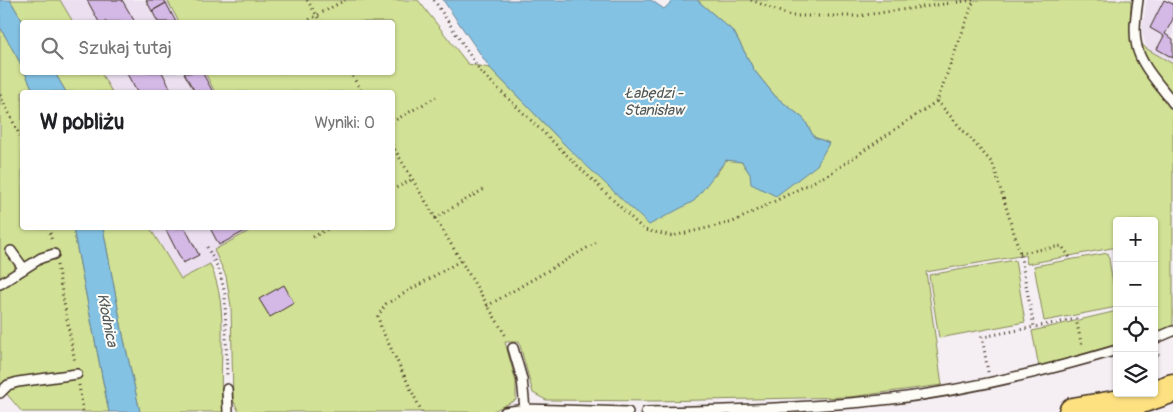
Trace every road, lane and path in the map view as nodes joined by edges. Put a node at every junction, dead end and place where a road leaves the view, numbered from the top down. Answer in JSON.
{"nodes":[{"id":1,"x":308,"y":0,"type":"edge"},
{"id":2,"x":345,"y":0,"type":"edge"},
{"id":3,"x":434,"y":0,"type":"edge"},
{"id":4,"x":751,"y":0,"type":"edge"},
{"id":5,"x":973,"y":0,"type":"edge"},
{"id":6,"x":1138,"y":0,"type":"edge"},
{"id":7,"x":317,"y":16,"type":"junction"},
{"id":8,"x":309,"y":20,"type":"edge"},
{"id":9,"x":320,"y":20,"type":"edge"},
{"id":10,"x":352,"y":75,"type":"edge"},
{"id":11,"x":361,"y":90,"type":"edge"},
{"id":12,"x":0,"y":95,"type":"edge"},
{"id":13,"x":436,"y":97,"type":"dead end"},
{"id":14,"x":937,"y":100,"type":"junction"},
{"id":15,"x":1173,"y":103,"type":"edge"},
{"id":16,"x":395,"y":120,"type":"edge"},
{"id":17,"x":20,"y":136,"type":"edge"},
{"id":18,"x":395,"y":150,"type":"edge"},
{"id":19,"x":413,"y":179,"type":"junction"},
{"id":20,"x":395,"y":188,"type":"edge"},
{"id":21,"x":486,"y":188,"type":"dead end"},
{"id":22,"x":435,"y":218,"type":"junction"},
{"id":23,"x":325,"y":230,"type":"edge"},
{"id":24,"x":313,"y":237,"type":"dead end"},
{"id":25,"x":599,"y":241,"type":"dead end"},
{"id":26,"x":208,"y":247,"type":"dead end"},
{"id":27,"x":11,"y":251,"type":"dead end"},
{"id":28,"x":1020,"y":253,"type":"junction"},
{"id":29,"x":54,"y":254,"type":"joint"},
{"id":30,"x":1072,"y":259,"type":"dead end"},
{"id":31,"x":460,"y":261,"type":"junction"},
{"id":32,"x":24,"y":269,"type":"junction"},
{"id":33,"x":0,"y":284,"type":"edge"},
{"id":34,"x":487,"y":306,"type":"junction"},
{"id":35,"x":1034,"y":327,"type":"junction"},
{"id":36,"x":1173,"y":331,"type":"edge"},
{"id":37,"x":1158,"y":337,"type":"edge"},
{"id":38,"x":513,"y":348,"type":"joint"},
{"id":39,"x":1113,"y":351,"type":"edge"},
{"id":40,"x":1084,"y":360,"type":"junction"},
{"id":41,"x":78,"y":374,"type":"junction"},
{"id":42,"x":990,"y":383,"type":"junction"},
{"id":43,"x":1173,"y":388,"type":"edge"},
{"id":44,"x":227,"y":389,"type":"joint"},
{"id":45,"x":0,"y":393,"type":"edge"},
{"id":46,"x":1141,"y":400,"type":"junction"},
{"id":47,"x":525,"y":409,"type":"junction"},
{"id":48,"x":84,"y":412,"type":"edge"},
{"id":49,"x":228,"y":412,"type":"edge"},
{"id":50,"x":422,"y":412,"type":"edge"},
{"id":51,"x":505,"y":412,"type":"edge"},
{"id":52,"x":628,"y":412,"type":"edge"},
{"id":53,"x":646,"y":412,"type":"edge"},
{"id":54,"x":1073,"y":412,"type":"edge"},
{"id":55,"x":1103,"y":412,"type":"edge"}],
"edges":[{"from":1,"to":7,"type":"path"},
{"from":2,"to":7,"type":"path"},
{"from":3,"to":14,"type":"path"},
{"from":4,"to":5,"type":"path"},
{"from":5,"to":14,"type":"path"},
{"from":6,"to":15,"type":"lane"},
{"from":7,"to":8,"type":"path"},
{"from":7,"to":9,"type":"path"},
{"from":10,"to":11,"type":"path"},
{"from":12,"to":17,"type":"path"},
{"from":13,"to":16,"type":"path"},
{"from":14,"to":28,"type":"path"},
{"from":18,"to":19,"type":"path"},
{"from":19,"to":20,"type":"path"},
{"from":19,"to":22,"type":"path"},
{"from":21,"to":22,"type":"path"},
{"from":22,"to":31,"type":"path"},
{"from":23,"to":24,"type":"path"},
{"from":25,"to":34,"type":"path"},
{"from":26,"to":44,"type":"path"},
{"from":27,"to":32,"type":"lane"},
{"from":28,"to":30,"type":"path"},
{"from":28,"to":35,"type":"path"},
{"from":29,"to":32,"type":"lane"},
{"from":29,"to":41,"type":"path"},
{"from":31,"to":34,"type":"path"},
{"from":31,"to":50,"type":"path"},
{"from":32,"to":33,"type":"lane"},
{"from":34,"to":38,"type":"path"},
{"from":35,"to":40,"type":"path"},
{"from":35,"to":42,"type":"path"},
{"from":36,"to":37,"type":"lane"},
{"from":38,"to":47,"type":"lane"},
{"from":39,"to":40,"type":"lane"},
{"from":40,"to":42,"type":"lane"},
{"from":41,"to":45,"type":"lane"},
{"from":41,"to":48,"type":"path"},
{"from":42,"to":53,"type":"lane"},
{"from":43,"to":46,"type":"main road"},
{"from":44,"to":49,"type":"lane"},
{"from":46,"to":54,"type":"main road"},
{"from":46,"to":55,"type":"main road"},
{"from":47,"to":51,"type":"lane"},
{"from":47,"to":52,"type":"lane"}]}
